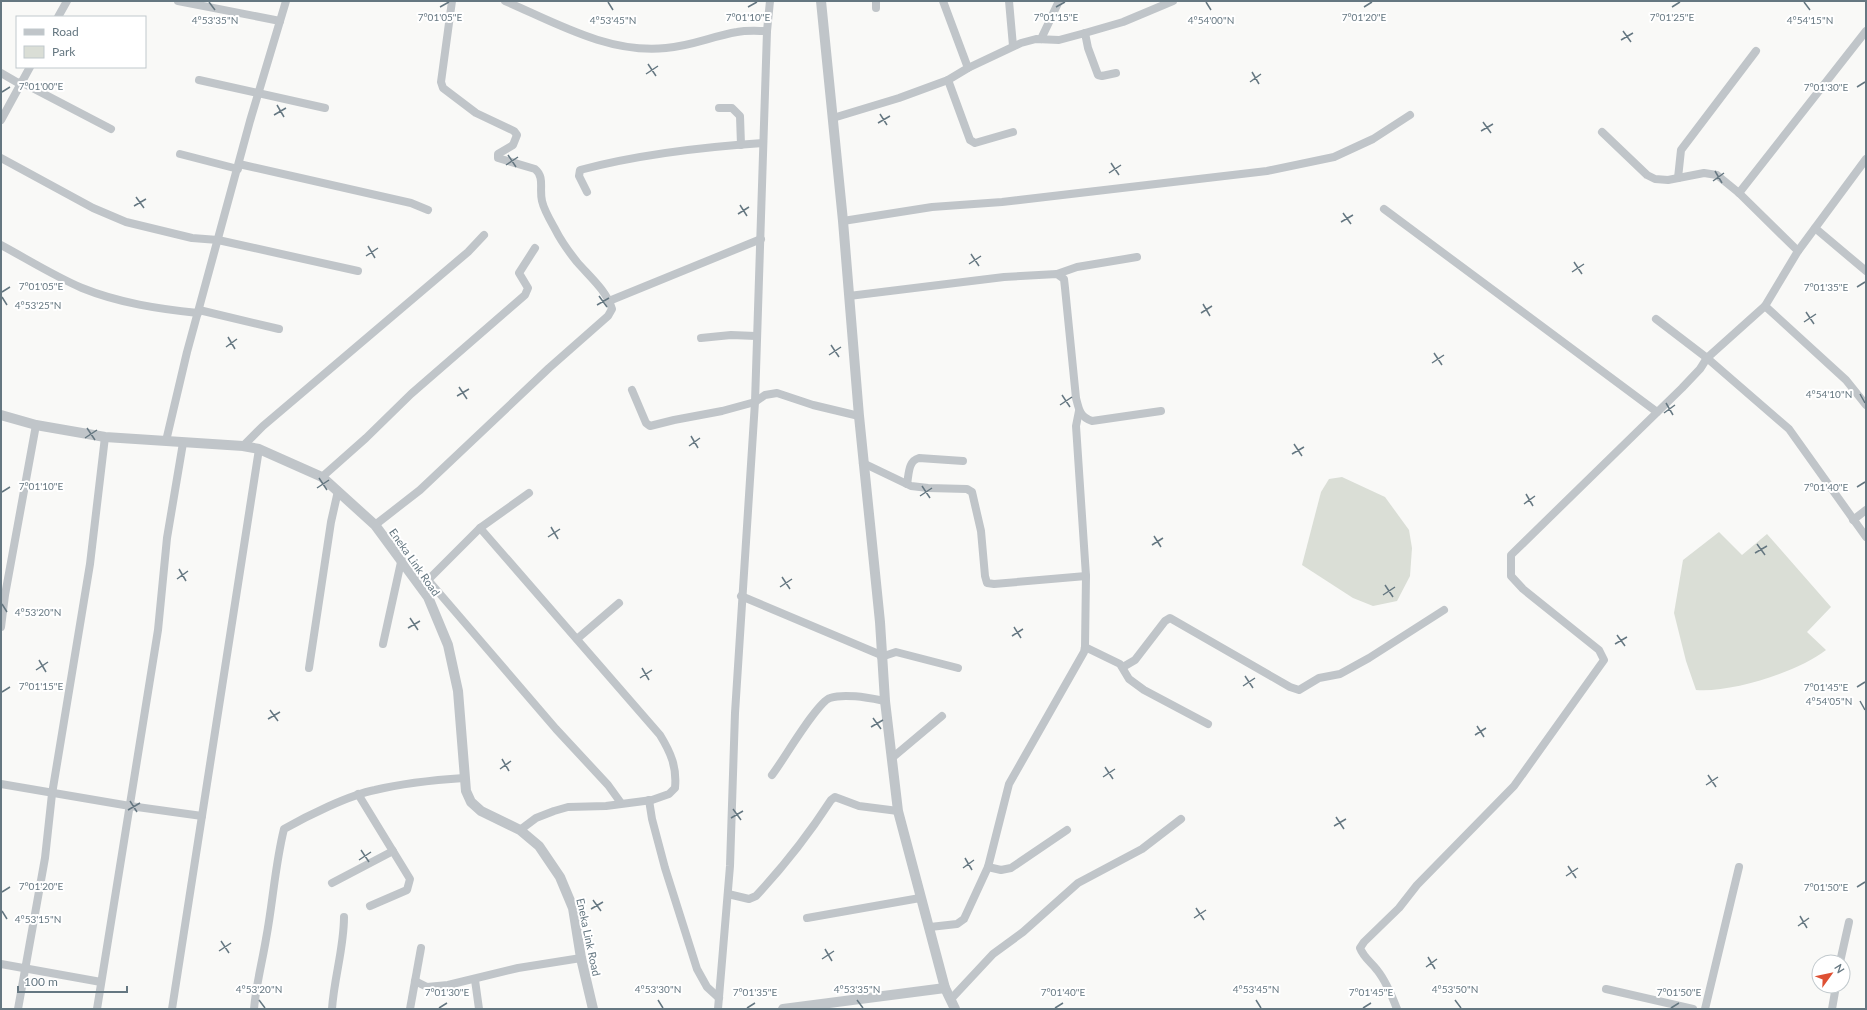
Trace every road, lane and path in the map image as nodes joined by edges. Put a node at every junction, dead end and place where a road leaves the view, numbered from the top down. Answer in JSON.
{"nodes":[{"id":1,"x":67,"y":1,"type":"edge"},
{"id":2,"x":178,"y":1,"type":"edge"},
{"id":3,"x":286,"y":1,"type":"edge"},
{"id":4,"x":452,"y":1,"type":"edge"},
{"id":5,"x":505,"y":1,"type":"edge"},
{"id":6,"x":770,"y":1,"type":"edge"},
{"id":7,"x":821,"y":1,"type":"edge"},
{"id":8,"x":942,"y":1,"type":"edge"},
{"id":9,"x":1009,"y":1,"type":"edge"},
{"id":10,"x":1059,"y":1,"type":"edge"},
{"id":11,"x":1174,"y":1,"type":"edge"},
{"id":12,"x":522,"y":4,"type":"edge"},
{"id":13,"x":59,"y":16,"type":"edge"},
{"id":14,"x":280,"y":21,"type":"junction"},
{"id":15,"x":767,"y":31,"type":"junction"},
{"id":16,"x":1866,"y":31,"type":"edge"},
{"id":17,"x":1085,"y":33,"type":"junction"},
{"id":18,"x":1041,"y":39,"type":"junction"},
{"id":19,"x":1013,"y":46,"type":"junction"},
{"id":20,"x":1756,"y":51,"type":"dead end"},
{"id":21,"x":29,"y":68,"type":"edge"},
{"id":22,"x":968,"y":68,"type":"junction"},
{"id":23,"x":1,"y":73,"type":"edge"},
{"id":24,"x":1116,"y":73,"type":"dead end"},
{"id":25,"x":199,"y":80,"type":"dead end"},
{"id":26,"x":948,"y":80,"type":"junction"},
{"id":27,"x":20,"y":83,"type":"junction"},
{"id":28,"x":258,"y":93,"type":"junction"},
{"id":29,"x":325,"y":108,"type":"dead end"},
{"id":30,"x":719,"y":108,"type":"dead end"},
{"id":31,"x":1410,"y":115,"type":"dead end"},
{"id":32,"x":833,"y":118,"type":"junction"},
{"id":33,"x":1,"y":120,"type":"edge"},
{"id":34,"x":111,"y":129,"type":"dead end"},
{"id":35,"x":1013,"y":132,"type":"dead end"},
{"id":36,"x":1602,"y":132,"type":"dead end"},
{"id":37,"x":763,"y":143,"type":"junction"},
{"id":38,"x":740,"y":145,"type":"junction"},
{"id":39,"x":180,"y":154,"type":"dead end"},
{"id":40,"x":1,"y":158,"type":"edge"},
{"id":41,"x":1866,"y":159,"type":"edge"},
{"id":42,"x":238,"y":167,"type":"junction"},
{"id":43,"x":1678,"y":178,"type":"junction"},
{"id":44,"x":587,"y":192,"type":"dead end"},
{"id":45,"x":1739,"y":193,"type":"junction"},
{"id":46,"x":1384,"y":209,"type":"dead end"},
{"id":47,"x":428,"y":210,"type":"dead end"},
{"id":48,"x":843,"y":221,"type":"junction"},
{"id":49,"x":1815,"y":228,"type":"junction"},
{"id":50,"x":484,"y":235,"type":"dead end"},
{"id":51,"x":218,"y":240,"type":"junction"},
{"id":52,"x":761,"y":240,"type":"junction"},
{"id":53,"x":1,"y":245,"type":"edge"},
{"id":54,"x":535,"y":248,"type":"dead end"},
{"id":55,"x":1798,"y":251,"type":"junction"},
{"id":56,"x":1137,"y":257,"type":"dead end"},
{"id":57,"x":358,"y":271,"type":"dead end"},
{"id":58,"x":1866,"y":271,"type":"edge"},
{"id":59,"x":1057,"y":274,"type":"junction"},
{"id":60,"x":849,"y":296,"type":"junction"},
{"id":61,"x":610,"y":301,"type":"junction"},
{"id":62,"x":1764,"y":306,"type":"junction"},
{"id":63,"x":199,"y":312,"type":"junction"},
{"id":64,"x":1656,"y":319,"type":"dead end"},
{"id":65,"x":279,"y":329,"type":"dead end"},
{"id":66,"x":756,"y":336,"type":"junction"},
{"id":67,"x":701,"y":338,"type":"dead end"},
{"id":68,"x":1707,"y":358,"type":"junction"},
{"id":69,"x":632,"y":390,"type":"dead end"},
{"id":70,"x":755,"y":402,"type":"junction"},
{"id":71,"x":1866,"y":405,"type":"edge"},
{"id":72,"x":1080,"y":411,"type":"junction"},
{"id":73,"x":1161,"y":411,"type":"dead end"},
{"id":74,"x":1657,"y":412,"type":"junction"},
{"id":75,"x":1,"y":415,"type":"edge"},
{"id":76,"x":859,"y":416,"type":"junction"},
{"id":77,"x":36,"y":425,"type":"junction"},
{"id":78,"x":105,"y":437,"type":"junction"},
{"id":79,"x":166,"y":441,"type":"junction"},
{"id":80,"x":183,"y":442,"type":"junction"},
{"id":81,"x":243,"y":446,"type":"junction"},
{"id":82,"x":259,"y":449,"type":"junction"},
{"id":83,"x":963,"y":461,"type":"dead end"},
{"id":84,"x":863,"y":462,"type":"junction"},
{"id":85,"x":322,"y":477,"type":"junction"},
{"id":86,"x":907,"y":484,"type":"junction"},
{"id":87,"x":338,"y":491,"type":"junction"},
{"id":88,"x":529,"y":493,"type":"dead end"},
{"id":89,"x":1866,"y":510,"type":"edge"},
{"id":90,"x":1853,"y":520,"type":"junction"},
{"id":91,"x":375,"y":525,"type":"junction"},
{"id":92,"x":480,"y":528,"type":"junction"},
{"id":93,"x":1866,"y":537,"type":"edge"},
{"id":94,"x":401,"y":562,"type":"junction"},
{"id":95,"x":1086,"y":576,"type":"junction"},
{"id":96,"x":424,"y":583,"type":"junction"},
{"id":97,"x":741,"y":596,"type":"junction"},
{"id":98,"x":619,"y":603,"type":"dead end"},
{"id":99,"x":1444,"y":610,"type":"dead end"},
{"id":100,"x":2,"y":611,"type":"edge"},
{"id":101,"x":1,"y":627,"type":"edge"},
{"id":102,"x":577,"y":639,"type":"junction"},
{"id":103,"x":383,"y":644,"type":"dead end"},
{"id":104,"x":1085,"y":647,"type":"junction"},
{"id":105,"x":881,"y":656,"type":"junction"},
{"id":106,"x":1123,"y":667,"type":"junction"},
{"id":107,"x":309,"y":668,"type":"dead end"},
{"id":108,"x":958,"y":668,"type":"dead end"},
{"id":109,"x":885,"y":701,"type":"junction"},
{"id":110,"x":942,"y":716,"type":"dead end"},
{"id":111,"x":1208,"y":724,"type":"dead end"},
{"id":112,"x":892,"y":758,"type":"junction"},
{"id":113,"x":772,"y":775,"type":"dead end"},
{"id":114,"x":464,"y":778,"type":"junction"},
{"id":115,"x":1,"y":784,"type":"edge"},
{"id":116,"x":52,"y":794,"type":"junction"},
{"id":117,"x":358,"y":794,"type":"junction"},
{"id":118,"x":649,"y":800,"type":"junction"},
{"id":119,"x":621,"y":803,"type":"junction"},
{"id":120,"x":130,"y":806,"type":"junction"},
{"id":121,"x":898,"y":811,"type":"junction"},
{"id":122,"x":202,"y":816,"type":"junction"},
{"id":123,"x":1181,"y":819,"type":"dead end"},
{"id":124,"x":520,"y":830,"type":"junction"},
{"id":125,"x":1067,"y":830,"type":"dead end"},
{"id":126,"x":393,"y":851,"type":"junction"},
{"id":127,"x":988,"y":867,"type":"junction"},
{"id":128,"x":1739,"y":867,"type":"dead end"},
{"id":129,"x":332,"y":883,"type":"dead end"},
{"id":130,"x":728,"y":894,"type":"junction"},
{"id":131,"x":920,"y":898,"type":"junction"},
{"id":132,"x":370,"y":906,"type":"dead end"},
{"id":133,"x":344,"y":917,"type":"dead end"},
{"id":134,"x":807,"y":918,"type":"dead end"},
{"id":135,"x":1849,"y":922,"type":"dead end"},
{"id":136,"x":930,"y":927,"type":"junction"},
{"id":137,"x":421,"y":948,"type":"dead end"},
{"id":138,"x":1842,"y":954,"type":"edge"},
{"id":139,"x":581,"y":958,"type":"junction"},
{"id":140,"x":1,"y":964,"type":"edge"},
{"id":141,"x":25,"y":968,"type":"junction"},
{"id":142,"x":474,"y":980,"type":"junction"},
{"id":143,"x":415,"y":981,"type":"junction"},
{"id":144,"x":101,"y":982,"type":"junction"},
{"id":145,"x":945,"y":988,"type":"junction"},
{"id":146,"x":1606,"y":989,"type":"dead end"},
{"id":147,"x":1835,"y":994,"type":"edge"},
{"id":148,"x":719,"y":998,"type":"junction"},
{"id":149,"x":951,"y":999,"type":"junction"},
{"id":150,"x":18,"y":1009,"type":"edge"},
{"id":151,"x":97,"y":1009,"type":"edge"},
{"id":152,"x":172,"y":1009,"type":"edge"},
{"id":153,"x":254,"y":1009,"type":"edge"},
{"id":154,"x":332,"y":1009,"type":"edge"},
{"id":155,"x":410,"y":1009,"type":"edge"},
{"id":156,"x":479,"y":1009,"type":"edge"},
{"id":157,"x":593,"y":1009,"type":"edge"},
{"id":158,"x":718,"y":1009,"type":"edge"},
{"id":159,"x":783,"y":1009,"type":"edge"},
{"id":160,"x":955,"y":1009,"type":"edge"},
{"id":161,"x":1397,"y":1009,"type":"edge"},
{"id":162,"x":1693,"y":1009,"type":"edge"},
{"id":163,"x":1705,"y":1009,"type":"edge"},
{"id":164,"x":1832,"y":1009,"type":"edge"}],
"edges":[{"from":1,"to":13,"type":"street"},
{"from":2,"to":14,"type":"street"},
{"from":3,"to":14,"type":"street"},
{"from":4,"to":61,"type":"street"},
{"from":5,"to":12,"type":"street"},
{"from":6,"to":15,"type":"street"},
{"from":7,"to":32,"type":"street"},
{"from":8,"to":22,"type":"street"},
{"from":9,"to":19,"type":"street"},
{"from":10,"to":18,"type":"street"},
{"from":11,"to":17,"type":"street"},
{"from":12,"to":15,"type":"street"},
{"from":14,"to":28,"type":"street"},
{"from":15,"to":37,"type":"street"},
{"from":16,"to":45,"type":"street"},
{"from":17,"to":18,"type":"street"},
{"from":17,"to":24,"type":"street"},
{"from":18,"to":19,"type":"street"},
{"from":19,"to":22,"type":"street"},
{"from":20,"to":43,"type":"street"},
{"from":21,"to":27,"type":"street"},
{"from":22,"to":26,"type":"street"},
{"from":23,"to":27,"type":"street"},
{"from":25,"to":28,"type":"street"},
{"from":26,"to":32,"type":"street"},
{"from":26,"to":35,"type":"street"},
{"from":27,"to":33,"type":"street"},
{"from":27,"to":34,"type":"street"},
{"from":28,"to":29,"type":"street"},
{"from":28,"to":42,"type":"street"},
{"from":30,"to":38,"type":"street"},
{"from":31,"to":48,"type":"street"},
{"from":32,"to":48,"type":"street"},
{"from":36,"to":43,"type":"street"},
{"from":37,"to":38,"type":"street"},
{"from":37,"to":52,"type":"street"},
{"from":38,"to":44,"type":"street"},
{"from":39,"to":42,"type":"street"},
{"from":40,"to":51,"type":"street"},
{"from":41,"to":49,"type":"street"},
{"from":42,"to":47,"type":"street"},
{"from":42,"to":51,"type":"street"},
{"from":43,"to":45,"type":"street"},
{"from":45,"to":55,"type":"street"},
{"from":46,"to":74,"type":"street"},
{"from":48,"to":60,"type":"street"},
{"from":49,"to":55,"type":"street"},
{"from":49,"to":58,"type":"street"},
{"from":50,"to":81,"type":"street"},
{"from":51,"to":57,"type":"street"},
{"from":51,"to":63,"type":"street"},
{"from":52,"to":61,"type":"street"},
{"from":52,"to":66,"type":"street"},
{"from":53,"to":63,"type":"street"},
{"from":54,"to":85,"type":"street"},
{"from":55,"to":62,"type":"street"},
{"from":56,"to":59,"type":"street"},
{"from":59,"to":60,"type":"street"},
{"from":59,"to":72,"type":"street"},
{"from":60,"to":76,"type":"street"},
{"from":61,"to":91,"type":"street"},
{"from":62,"to":68,"type":"street"},
{"from":62,"to":71,"type":"street"},
{"from":63,"to":65,"type":"street"},
{"from":63,"to":79,"type":"street"},
{"from":64,"to":68,"type":"street"},
{"from":66,"to":67,"type":"street"},
{"from":66,"to":70,"type":"street"},
{"from":68,"to":74,"type":"street"},
{"from":68,"to":90,"type":"street"},
{"from":69,"to":70,"type":"street"},
{"from":70,"to":76,"type":"street"},
{"from":70,"to":97,"type":"street"},
{"from":72,"to":73,"type":"street"},
{"from":72,"to":95,"type":"street"},
{"from":74,"to":161,"type":"street"},
{"from":75,"to":77,"type":"street","name":"Eneka Link Road"},
{"from":76,"to":84,"type":"street"},
{"from":77,"to":78,"type":"street","name":"Eneka Link Road"},
{"from":77,"to":100,"type":"street"},
{"from":78,"to":79,"type":"street","name":"Eneka Link Road"},
{"from":78,"to":116,"type":"street"},
{"from":79,"to":80,"type":"street","name":"Eneka Link Road"},
{"from":80,"to":81,"type":"street","name":"Eneka Link Road"},
{"from":80,"to":120,"type":"street"},
{"from":81,"to":82,"type":"street","name":"Eneka Link Road"},
{"from":82,"to":85,"type":"street","name":"Eneka Link Road"},
{"from":82,"to":122,"type":"street"},
{"from":83,"to":86,"type":"street"},
{"from":84,"to":86,"type":"street"},
{"from":84,"to":105,"type":"street"},
{"from":85,"to":87,"type":"street","name":"Eneka Link Road"},
{"from":86,"to":95,"type":"street"},
{"from":87,"to":91,"type":"street","name":"Eneka Link Road"},
{"from":87,"to":107,"type":"street"},
{"from":88,"to":92,"type":"street"},
{"from":89,"to":90,"type":"street"},
{"from":90,"to":93,"type":"street"},
{"from":91,"to":94,"type":"street","name":"Eneka Link Road"},
{"from":92,"to":96,"type":"street"},
{"from":92,"to":102,"type":"street"},
{"from":94,"to":96,"type":"street","name":"Eneka Link Road"},
{"from":94,"to":103,"type":"street"},
{"from":95,"to":104,"type":"street"},
{"from":96,"to":114,"type":"street","name":"Eneka Link Road"},
{"from":96,"to":119,"type":"street"},
{"from":97,"to":105,"type":"street"},
{"from":97,"to":130,"type":"street"},
{"from":98,"to":102,"type":"street"},
{"from":99,"to":106,"type":"street"},
{"from":100,"to":101,"type":"street"},
{"from":102,"to":118,"type":"street"},
{"from":104,"to":106,"type":"street"},
{"from":104,"to":127,"type":"street"},
{"from":105,"to":108,"type":"street"},
{"from":105,"to":109,"type":"street"},
{"from":106,"to":111,"type":"street"},
{"from":109,"to":112,"type":"street"},
{"from":109,"to":113,"type":"street"},
{"from":110,"to":112,"type":"street"},
{"from":112,"to":121,"type":"street"},
{"from":114,"to":117,"type":"street"},
{"from":114,"to":124,"type":"street","name":"Eneka Link Road"},
{"from":115,"to":116,"type":"street"},
{"from":116,"to":120,"type":"street"},
{"from":116,"to":141,"type":"street"},
{"from":117,"to":126,"type":"street"},
{"from":117,"to":153,"type":"street"},
{"from":118,"to":119,"type":"street"},
{"from":118,"to":148,"type":"street"},
{"from":119,"to":124,"type":"street"},
{"from":120,"to":122,"type":"street"},
{"from":120,"to":144,"type":"street"},
{"from":121,"to":130,"type":"street"},
{"from":121,"to":131,"type":"street"},
{"from":122,"to":152,"type":"street"},
{"from":123,"to":149,"type":"street"},
{"from":124,"to":139,"type":"street","name":"Eneka Link Road"},
{"from":125,"to":127,"type":"street"},
{"from":126,"to":129,"type":"street"},
{"from":126,"to":132,"type":"street"},
{"from":127,"to":136,"type":"street"},
{"from":128,"to":163,"type":"street"},
{"from":130,"to":148,"type":"street"},
{"from":131,"to":134,"type":"street"},
{"from":131,"to":136,"type":"street"},
{"from":133,"to":154,"type":"street"},
{"from":135,"to":138,"type":"street"},
{"from":136,"to":145,"type":"street"},
{"from":137,"to":143,"type":"street"},
{"from":139,"to":142,"type":"street"},
{"from":139,"to":157,"type":"street","name":"Eneka Link Road"},
{"from":140,"to":141,"type":"street"},
{"from":141,"to":144,"type":"street"},
{"from":141,"to":150,"type":"street"},
{"from":142,"to":143,"type":"street"},
{"from":142,"to":156,"type":"street"},
{"from":143,"to":155,"type":"street"},
{"from":144,"to":151,"type":"street"},
{"from":145,"to":149,"type":"street"},
{"from":145,"to":159,"type":"street"},
{"from":146,"to":162,"type":"street"},
{"from":147,"to":164,"type":"street"},
{"from":148,"to":158,"type":"street"},
{"from":149,"to":160,"type":"street"}]}
